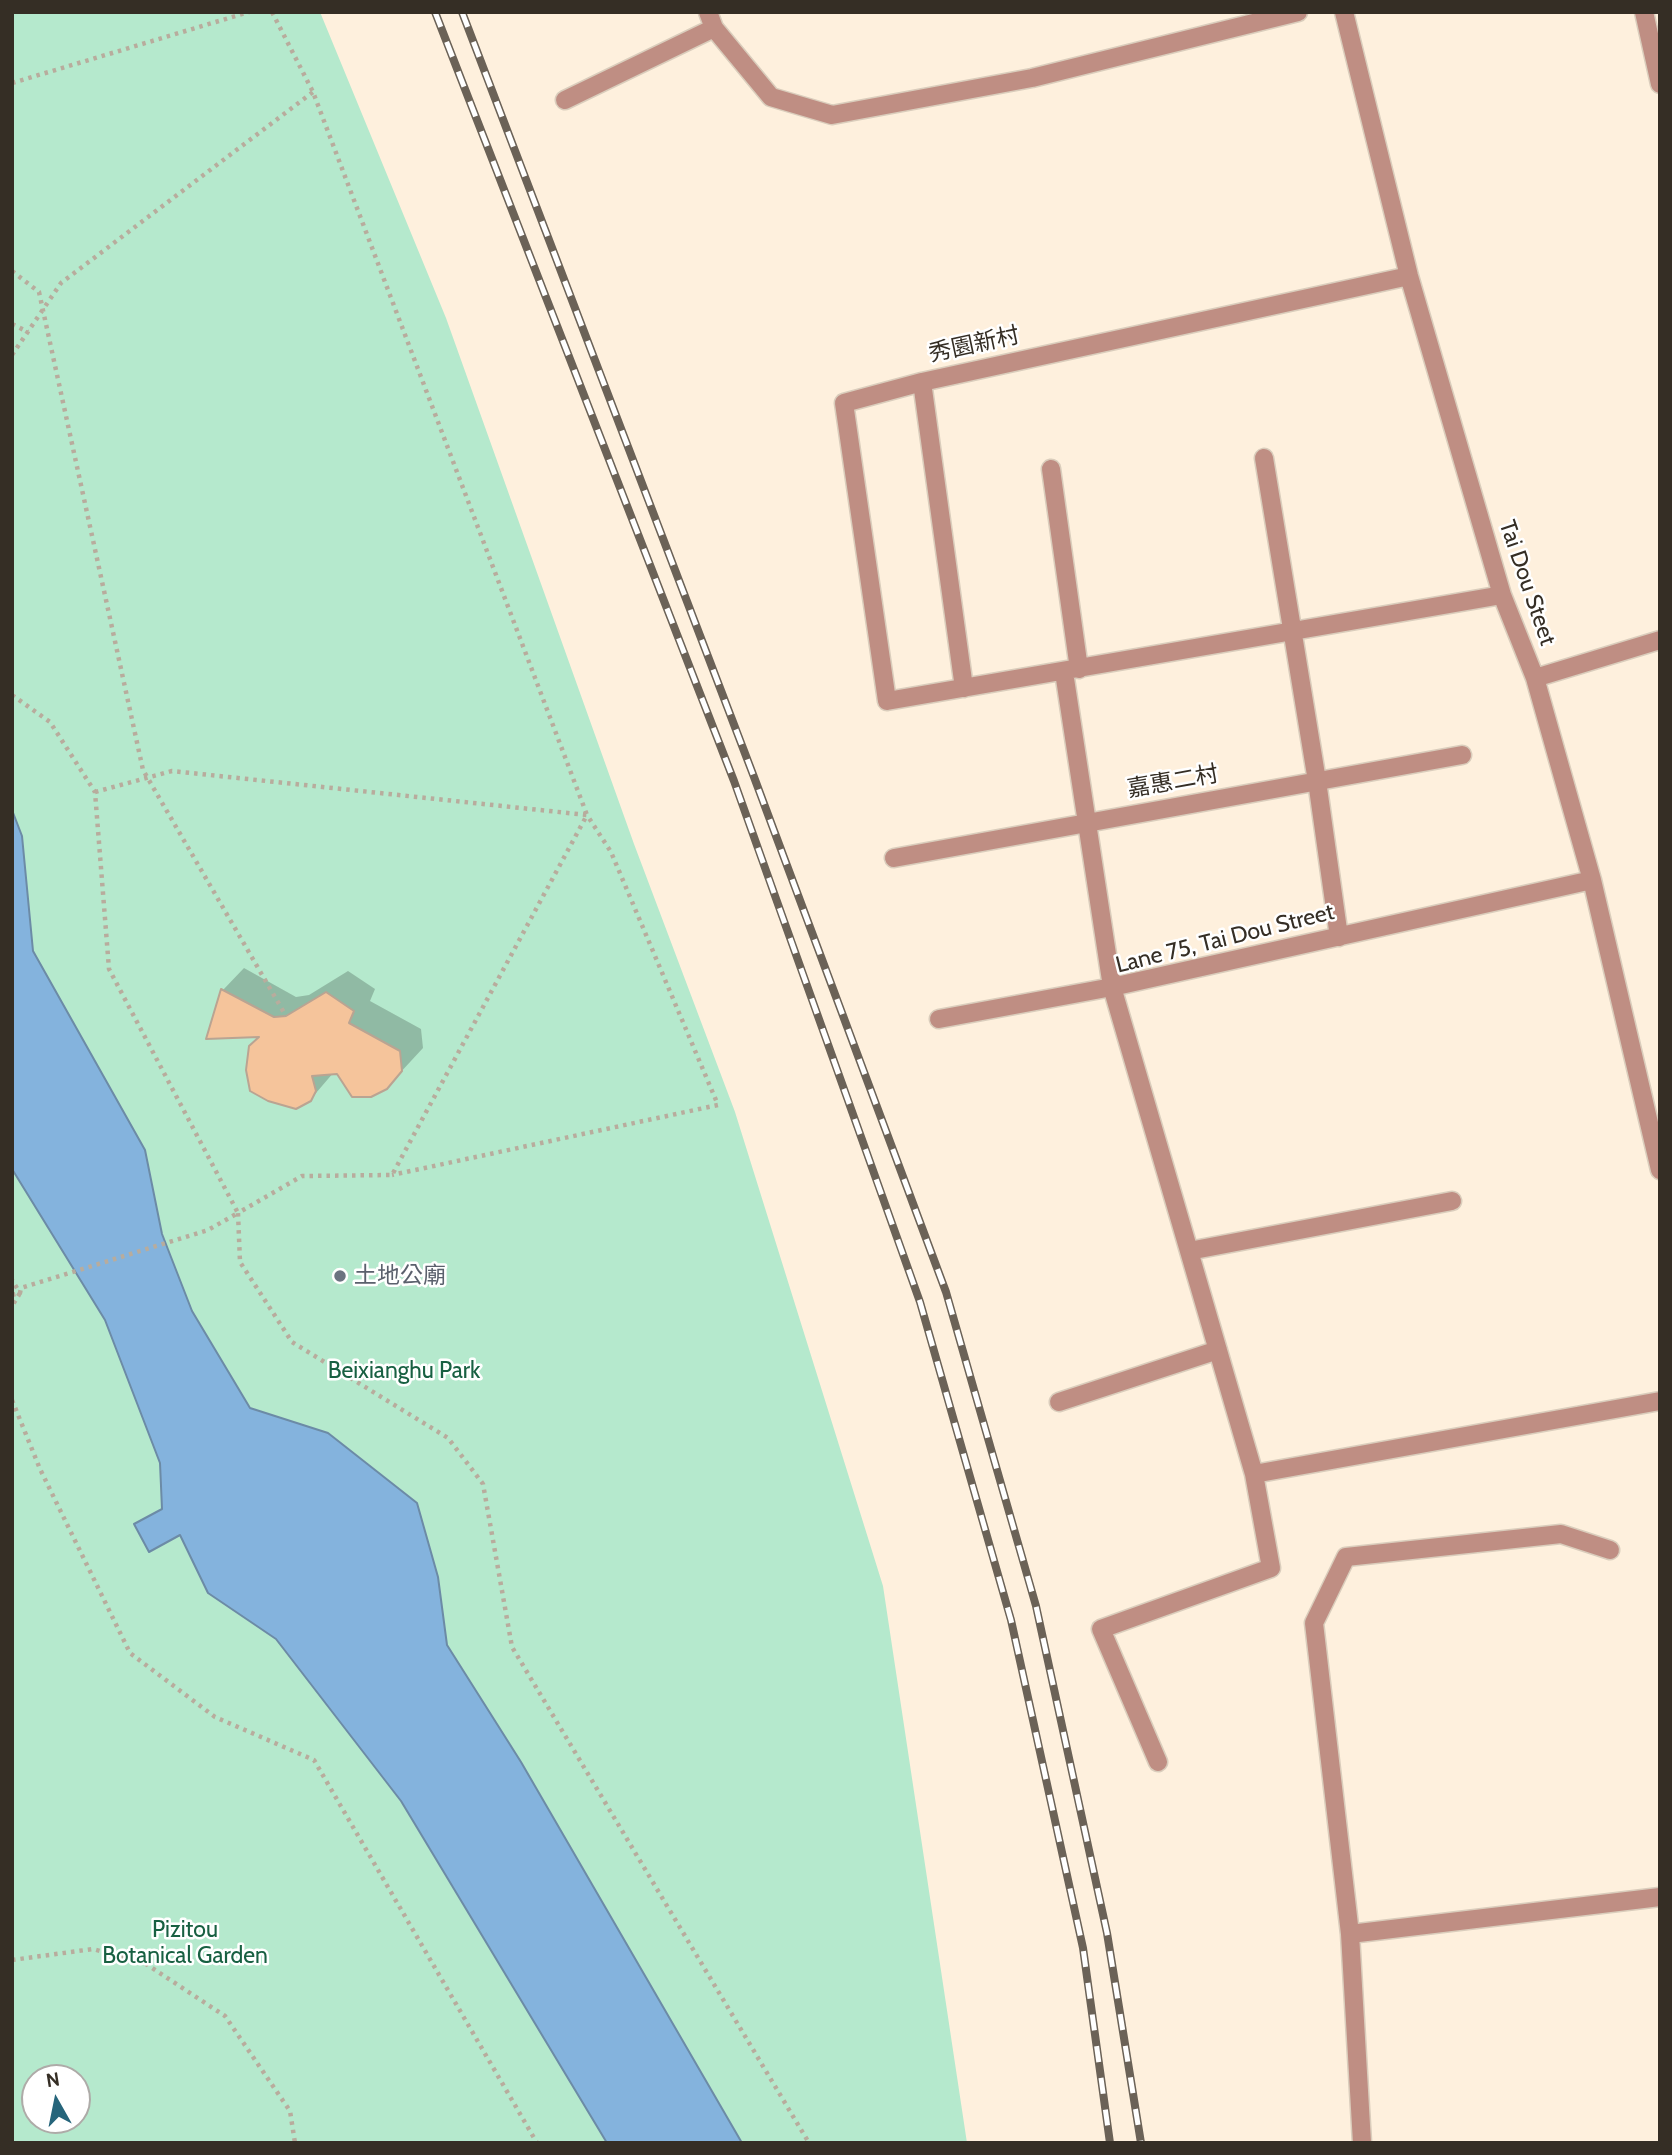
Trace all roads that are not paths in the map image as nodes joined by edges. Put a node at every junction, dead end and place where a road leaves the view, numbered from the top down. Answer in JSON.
{"nodes":[{"id":1,"x":1298,"y":12,"type":"edge"},
{"id":2,"x":1344,"y":12,"type":"edge"},
{"id":3,"x":1644,"y":12,"type":"edge"},
{"id":4,"x":711,"y":20,"type":"edge"},
{"id":5,"x":1660,"y":84,"type":"edge"},
{"id":6,"x":565,"y":100,"type":"dead end"},
{"id":7,"x":1409,"y":276,"type":"junction"},
{"id":8,"x":922,"y":382,"type":"junction"},
{"id":9,"x":1264,"y":458,"type":"dead end"},
{"id":10,"x":1051,"y":469,"type":"dead end"},
{"id":11,"x":1502,"y":595,"type":"junction"},
{"id":12,"x":1292,"y":633,"type":"junction"},
{"id":13,"x":1660,"y":640,"type":"edge"},
{"id":14,"x":1072,"y":670,"type":"junction"},
{"id":15,"x":1535,"y":678,"type":"junction"},
{"id":16,"x":964,"y":688,"type":"junction"},
{"id":17,"x":1462,"y":755,"type":"dead end"},
{"id":18,"x":1317,"y":781,"type":"junction"},
{"id":19,"x":1088,"y":823,"type":"junction"},
{"id":20,"x":894,"y":858,"type":"dead end"},
{"id":21,"x":1592,"y":880,"type":"junction"},
{"id":22,"x":1339,"y":937,"type":"junction"},
{"id":23,"x":1112,"y":987,"type":"junction"},
{"id":24,"x":939,"y":1019,"type":"dead end"},
{"id":25,"x":1660,"y":1170,"type":"edge"},
{"id":26,"x":1452,"y":1201,"type":"dead end"},
{"id":27,"x":1189,"y":1251,"type":"junction"},
{"id":28,"x":1218,"y":1350,"type":"junction"},
{"id":29,"x":1660,"y":1401,"type":"edge"},
{"id":30,"x":1059,"y":1402,"type":"dead end"},
{"id":31,"x":1254,"y":1474,"type":"junction"},
{"id":32,"x":1610,"y":1550,"type":"dead end"},
{"id":33,"x":1158,"y":1762,"type":"dead end"},
{"id":34,"x":1660,"y":1897,"type":"edge"},
{"id":35,"x":1350,"y":1934,"type":"junction"},
{"id":36,"x":1362,"y":2143,"type":"edge"}],
"edges":[{"from":1,"to":4,"type":"street"},
{"from":2,"to":7,"type":"street","name":"Tai Dou Steet"},
{"from":3,"to":5,"type":"street"},
{"from":4,"to":6,"type":"street"},
{"from":7,"to":8,"type":"street","name":"秀園新村"},
{"from":7,"to":11,"type":"street","name":"Tai Dou Steet"},
{"from":8,"to":16,"type":"street"},
{"from":8,"to":16,"type":"street","name":"秀園新村"},
{"from":9,"to":12,"type":"street"},
{"from":10,"to":14,"type":"street"},
{"from":11,"to":12,"type":"street"},
{"from":11,"to":15,"type":"street","name":"Tai Dou Steet"},
{"from":12,"to":14,"type":"street"},
{"from":12,"to":18,"type":"street"},
{"from":13,"to":15,"type":"street"},
{"from":14,"to":16,"type":"street"},
{"from":14,"to":19,"type":"street"},
{"from":15,"to":21,"type":"street","name":"Tai Dou Steet"},
{"from":17,"to":18,"type":"street","name":"嘉惠二村"},
{"from":18,"to":19,"type":"street","name":"嘉惠二村"},
{"from":18,"to":22,"type":"street"},
{"from":19,"to":20,"type":"street","name":"嘉惠二村"},
{"from":19,"to":23,"type":"street"},
{"from":21,"to":22,"type":"street","name":"Lane 75, Tai Dou Street"},
{"from":21,"to":25,"type":"street","name":"Tai Dou Steet"},
{"from":22,"to":23,"type":"street","name":"Lane 75, Tai Dou Street"},
{"from":23,"to":24,"type":"street"},
{"from":23,"to":27,"type":"street","name":"Lane 75, Tai Dou Street"},
{"from":26,"to":27,"type":"street"},
{"from":27,"to":28,"type":"street","name":"Lane 75, Tai Dou Street"},
{"from":28,"to":30,"type":"street"},
{"from":28,"to":31,"type":"street","name":"Lane 75, Tai Dou Street"},
{"from":29,"to":31,"type":"street"},
{"from":31,"to":33,"type":"street","name":"Lane 75, Tai Dou Street"},
{"from":32,"to":35,"type":"street"},
{"from":34,"to":35,"type":"street"},
{"from":35,"to":36,"type":"street"}]}
